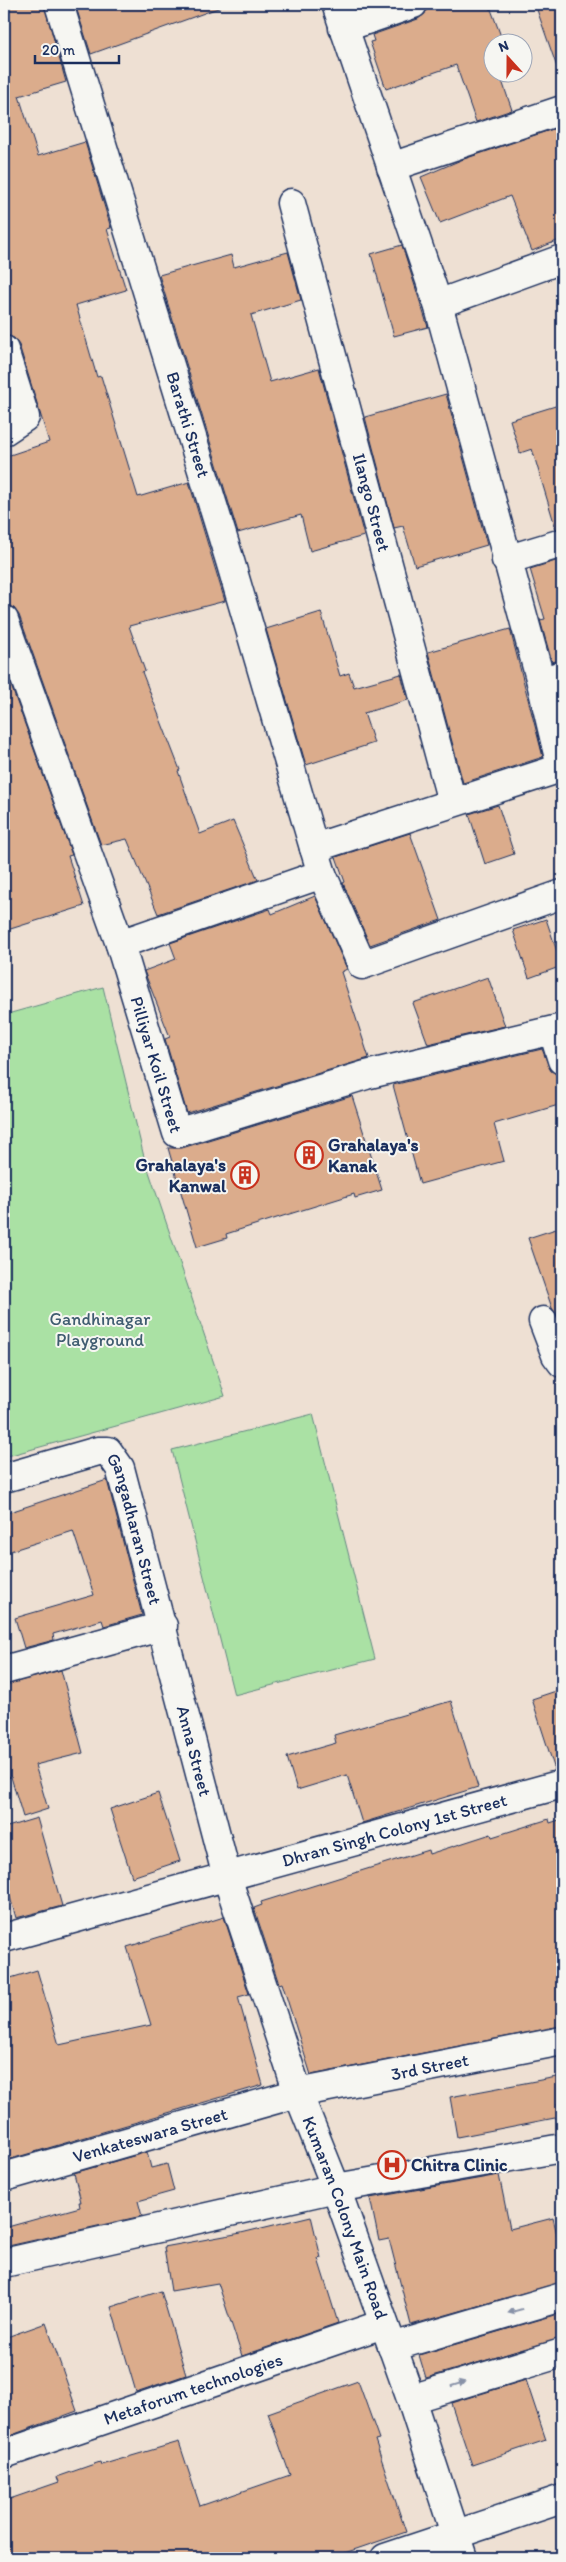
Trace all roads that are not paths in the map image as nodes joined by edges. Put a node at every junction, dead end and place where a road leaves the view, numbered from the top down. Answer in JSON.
{"nodes":[{"id":1,"x":58,"y":4,"type":"edge"},
{"id":2,"x":413,"y":4,"type":"edge"},
{"id":3,"x":340,"y":16,"type":"edge"},
{"id":4,"x":562,"y":110,"type":"edge"},
{"id":5,"x":391,"y":167,"type":"junction"},
{"id":6,"x":291,"y":203,"type":"dead end"},
{"id":7,"x":562,"y":259,"type":"edge"},
{"id":8,"x":438,"y":304,"type":"junction"},
{"id":9,"x":4,"y":350,"type":"edge"},
{"id":10,"x":4,"y":431,"type":"edge"},
{"id":11,"x":562,"y":543,"type":"edge"},
{"id":12,"x":506,"y":560,"type":"junction"},
{"id":13,"x":4,"y":620,"type":"edge"},
{"id":14,"x":552,"y":679,"type":"edge"},
{"id":15,"x":562,"y":769,"type":"edge"},
{"id":16,"x":452,"y":802,"type":"junction"},
{"id":17,"x":314,"y":848,"type":"junction"},
{"id":18,"x":322,"y":874,"type":"junction"},
{"id":19,"x":562,"y":894,"type":"edge"},
{"id":20,"x":120,"y":944,"type":"junction"},
{"id":21,"x":558,"y":1029,"type":"edge"},
{"id":22,"x":562,"y":1060,"type":"edge"},
{"id":23,"x":543,"y":1321,"type":"dead end"},
{"id":24,"x":562,"y":1363,"type":"edge"},
{"id":25,"x":4,"y":1478,"type":"edge"},
{"id":26,"x":162,"y":1626,"type":"junction"},
{"id":27,"x":4,"y":1670,"type":"edge"},
{"id":28,"x":562,"y":1784,"type":"edge"},
{"id":29,"x":227,"y":1877,"type":"junction"},
{"id":30,"x":4,"y":1938,"type":"edge"},
{"id":31,"x":562,"y":2041,"type":"edge"},
{"id":32,"x":298,"y":2093,"type":"junction"},
{"id":33,"x":562,"y":2148,"type":"edge"},
{"id":34,"x":4,"y":2177,"type":"edge"},
{"id":35,"x":336,"y":2188,"type":"junction"},
{"id":36,"x":4,"y":2263,"type":"edge"},
{"id":37,"x":562,"y":2298,"type":"edge"},
{"id":38,"x":388,"y":2336,"type":"junction"},
{"id":39,"x":562,"y":2352,"type":"edge"},
{"id":40,"x":411,"y":2398,"type":"junction"},
{"id":41,"x":4,"y":2454,"type":"edge"},
{"id":42,"x":562,"y":2499,"type":"edge"},
{"id":43,"x":460,"y":2546,"type":"edge"},
{"id":44,"x":385,"y":2558,"type":"edge"}],
"edges":[{"from":1,"to":17,"type":"street","name":"Barathi Street"},
{"from":2,"to":3,"type":"street"},
{"from":3,"to":5,"type":"street"},
{"from":4,"to":5,"type":"street"},
{"from":5,"to":8,"type":"street"},
{"from":6,"to":16,"type":"street","name":"Ilango Street"},
{"from":7,"to":8,"type":"street"},
{"from":8,"to":12,"type":"street"},
{"from":9,"to":10,"type":"street"},
{"from":11,"to":12,"type":"street"},
{"from":12,"to":14,"type":"street"},
{"from":13,"to":20,"type":"street","name":"Pilliyar Koil Street"},
{"from":14,"to":15,"type":"street"},
{"from":15,"to":16,"type":"street"},
{"from":16,"to":17,"type":"street"},
{"from":17,"to":18,"type":"street","name":"Barathi Street"},
{"from":18,"to":19,"type":"street","name":"Barathi Street"},
{"from":18,"to":20,"type":"street"},
{"from":20,"to":21,"type":"street","name":"Pilliyar Koil Street"},
{"from":21,"to":22,"type":"street"},
{"from":23,"to":24,"type":"street"},
{"from":25,"to":26,"type":"street","name":"Gangadharan Street"},
{"from":26,"to":27,"type":"street"},
{"from":26,"to":29,"type":"street","name":"Anna Street"},
{"from":28,"to":29,"type":"street","name":"Dhran Singh Colony 1st Street"},
{"from":29,"to":30,"type":"street","name":"Dhran Singh Colony 1st Street"},
{"from":29,"to":32,"type":"street","name":"Kumaran Colony Main Road"},
{"from":31,"to":32,"type":"street","name":"3rd Street"},
{"from":32,"to":34,"type":"street","name":"Venkateswara Street"},
{"from":32,"to":35,"type":"street","name":"Kumaran Colony Main Road"},
{"from":33,"to":35,"type":"street"},
{"from":35,"to":36,"type":"street"},
{"from":35,"to":38,"type":"street","name":"Kumaran Colony Main Road"},
{"from":37,"to":38,"type":"street","name":"Metaforum technologies","one_way":true},
{"from":38,"to":40,"type":"street","name":"Kumaran Colony Main Road"},
{"from":38,"to":41,"type":"street","name":"Metaforum technologies"},
{"from":40,"to":39,"type":"street","one_way":true},
{"from":40,"to":43,"type":"street","name":"Kumaran Colony Main Road"},
{"from":42,"to":43,"type":"street"},
{"from":43,"to":44,"type":"street"}]}
